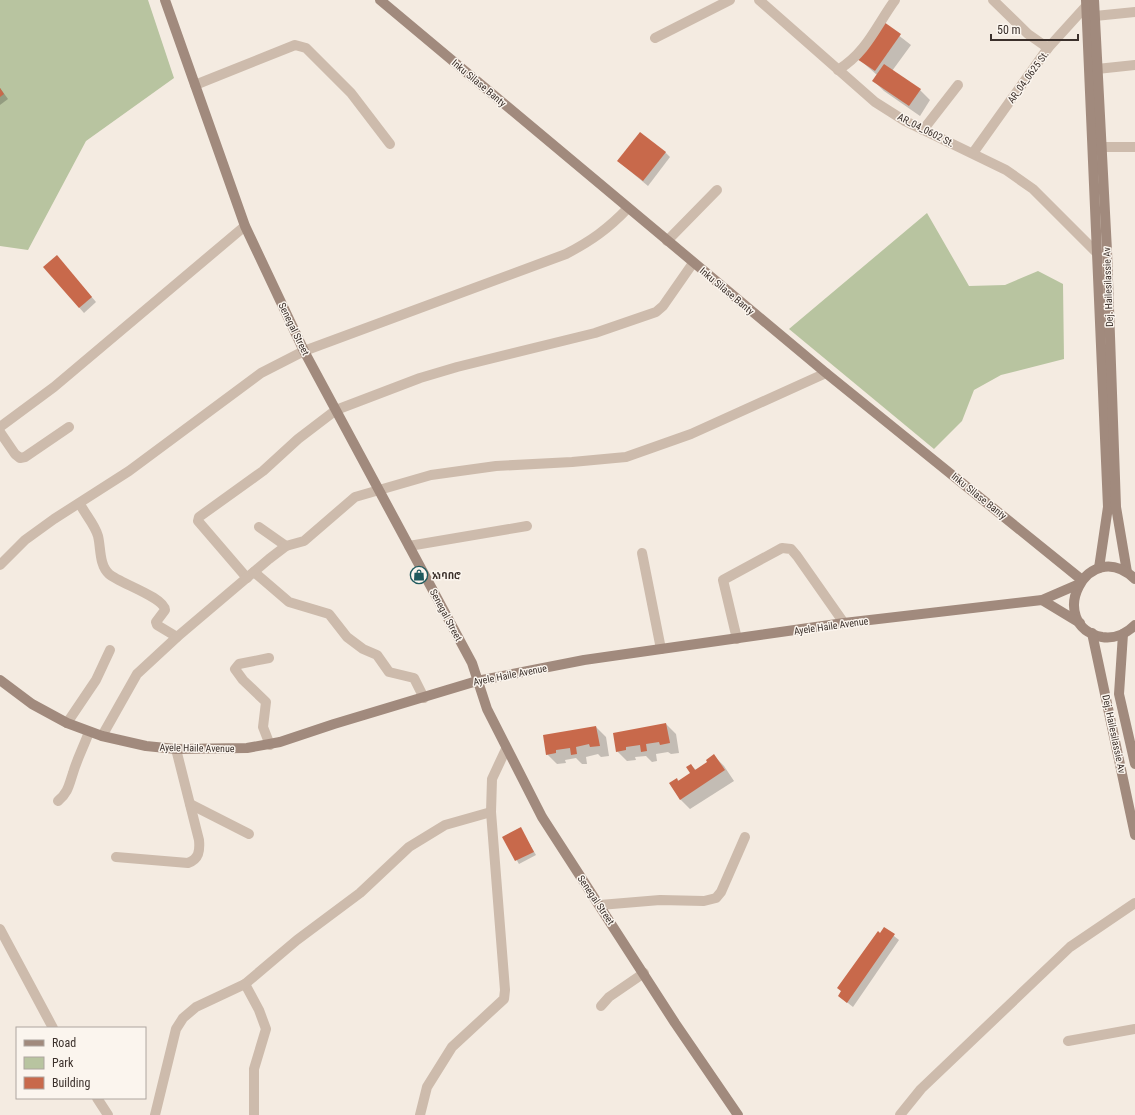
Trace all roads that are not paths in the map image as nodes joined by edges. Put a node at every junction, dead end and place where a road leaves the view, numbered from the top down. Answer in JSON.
{"nodes":[{"id":1,"x":165,"y":0,"type":"edge"},
{"id":2,"x":380,"y":0,"type":"edge"},
{"id":3,"x":730,"y":0,"type":"edge"},
{"id":4,"x":759,"y":0,"type":"edge"},
{"id":5,"x":895,"y":0,"type":"edge"},
{"id":6,"x":993,"y":0,"type":"edge"},
{"id":7,"x":1089,"y":2,"type":"edge"},
{"id":8,"x":1135,"y":12,"type":"edge"},
{"id":9,"x":1095,"y":16,"type":"junction"},
{"id":10,"x":655,"y":38,"type":"dead end"},
{"id":11,"x":1048,"y":48,"type":"junction"},
{"id":12,"x":1135,"y":65,"type":"edge"},
{"id":13,"x":1097,"y":69,"type":"junction"},
{"id":14,"x":838,"y":70,"type":"junction"},
{"id":15,"x":195,"y":85,"type":"junction"},
{"id":16,"x":958,"y":85,"type":"dead end"},
{"id":17,"x":923,"y":130,"type":"junction"},
{"id":18,"x":390,"y":144,"type":"dead end"},
{"id":19,"x":1101,"y":147,"type":"junction"},
{"id":20,"x":1135,"y":147,"type":"edge"},
{"id":21,"x":973,"y":152,"type":"junction"},
{"id":22,"x":717,"y":190,"type":"dead end"},
{"id":23,"x":628,"y":208,"type":"junction"},
{"id":24,"x":245,"y":226,"type":"junction"},
{"id":25,"x":667,"y":241,"type":"junction"},
{"id":26,"x":1097,"y":253,"type":"junction"},
{"id":27,"x":693,"y":263,"type":"junction"},
{"id":28,"x":304,"y":351,"type":"junction"},
{"id":29,"x":826,"y":373,"type":"junction"},
{"id":30,"x":336,"y":410,"type":"junction"},
{"id":31,"x":0,"y":427,"type":"edge"},
{"id":32,"x":69,"y":427,"type":"dead end"},
{"id":33,"x":0,"y":432,"type":"edge"},
{"id":34,"x":378,"y":489,"type":"junction"},
{"id":35,"x":80,"y":504,"type":"junction"},
{"id":36,"x":527,"y":526,"type":"dead end"},
{"id":37,"x":259,"y":527,"type":"dead end"},
{"id":38,"x":286,"y":546,"type":"junction"},
{"id":39,"x":409,"y":546,"type":"junction"},
{"id":40,"x":642,"y":553,"type":"dead end"},
{"id":41,"x":0,"y":565,"type":"edge"},
{"id":42,"x":1099,"y":568,"type":"junction"},
{"id":43,"x":251,"y":575,"type":"junction"},
{"id":44,"x":1131,"y":576,"type":"edge"},
{"id":45,"x":1080,"y":580,"type":"junction"},
{"id":46,"x":1042,"y":600,"type":"junction"},
{"id":47,"x":844,"y":623,"type":"junction"},
{"id":48,"x":1080,"y":624,"type":"junction"},
{"id":49,"x":1135,"y":625,"type":"edge"},
{"id":50,"x":1092,"y":633,"type":"junction"},
{"id":51,"x":1123,"y":634,"type":"junction"},
{"id":52,"x":177,"y":637,"type":"junction"},
{"id":53,"x":737,"y":639,"type":"junction"},
{"id":54,"x":661,"y":649,"type":"junction"},
{"id":55,"x":110,"y":650,"type":"dead end"},
{"id":56,"x":269,"y":658,"type":"dead end"},
{"id":57,"x":0,"y":680,"type":"edge"},
{"id":58,"x":477,"y":681,"type":"junction"},
{"id":59,"x":424,"y":698,"type":"junction"},
{"id":60,"x":67,"y":723,"type":"junction"},
{"id":61,"x":89,"y":732,"type":"junction"},
{"id":62,"x":102,"y":736,"type":"junction"},
{"id":63,"x":270,"y":745,"type":"junction"},
{"id":64,"x":176,"y":749,"type":"junction"},
{"id":65,"x":506,"y":749,"type":"junction"},
{"id":66,"x":1135,"y":764,"type":"edge"},
{"id":67,"x":58,"y":801,"type":"dead end"},
{"id":68,"x":190,"y":804,"type":"junction"},
{"id":69,"x":491,"y":812,"type":"junction"},
{"id":70,"x":249,"y":834,"type":"dead end"},
{"id":71,"x":1135,"y":835,"type":"edge"},
{"id":72,"x":745,"y":837,"type":"dead end"},
{"id":73,"x":116,"y":857,"type":"dead end"},
{"id":74,"x":1135,"y":903,"type":"edge"},
{"id":75,"x":600,"y":905,"type":"junction"},
{"id":76,"x":0,"y":929,"type":"edge"},
{"id":77,"x":644,"y":973,"type":"junction"},
{"id":78,"x":245,"y":984,"type":"junction"},
{"id":79,"x":601,"y":1006,"type":"dead end"},
{"id":80,"x":52,"y":1027,"type":"edge"},
{"id":81,"x":1135,"y":1029,"type":"edge"},
{"id":82,"x":1068,"y":1041,"type":"dead end"},
{"id":83,"x":98,"y":1099,"type":"edge"},
{"id":84,"x":108,"y":1115,"type":"edge"},
{"id":85,"x":155,"y":1115,"type":"edge"},
{"id":86,"x":254,"y":1115,"type":"edge"},
{"id":87,"x":420,"y":1115,"type":"edge"},
{"id":88,"x":738,"y":1115,"type":"edge"},
{"id":89,"x":900,"y":1115,"type":"edge"}],
"edges":[{"from":1,"to":15,"type":"main road","name":"Senegal Street"},
{"from":2,"to":23,"type":"main road","name":"Inku Silase Banty"},
{"from":3,"to":10,"type":"street"},
{"from":4,"to":14,"type":"street","name":"AR_04_0602 St."},
{"from":5,"to":14,"type":"street"},
{"from":6,"to":11,"type":"street"},
{"from":7,"to":9,"type":"main road","name":"Dej. Hailesilassie Av"},
{"from":7,"to":11,"type":"street","name":"AR_04_0625 St."},
{"from":7,"to":26,"type":"main road","name":"Dej. Hailesilassie Av"},
{"from":8,"to":9,"type":"street"},
{"from":9,"to":13,"type":"main road","name":"Dej. Hailesilassie Av"},
{"from":11,"to":21,"type":"street","name":"AR_04_0625 St."},
{"from":12,"to":13,"type":"street"},
{"from":13,"to":19,"type":"main road","name":"Dej. Hailesilassie Av"},
{"from":14,"to":17,"type":"street","name":"AR_04_0602 St."},
{"from":15,"to":18,"type":"street"},
{"from":15,"to":24,"type":"main road","name":"Senegal Street"},
{"from":16,"to":17,"type":"street"},
{"from":17,"to":21,"type":"street","name":"AR_04_0602 St."},
{"from":19,"to":20,"type":"street"},
{"from":19,"to":44,"type":"main road","name":"Dej. Hailesilassie Av"},
{"from":21,"to":26,"type":"street","name":"AR_04_0602 St."},
{"from":22,"to":25,"type":"street"},
{"from":23,"to":25,"type":"main road","name":"Inku Silase Banty"},
{"from":23,"to":28,"type":"street"},
{"from":24,"to":28,"type":"main road","name":"Senegal Street"},
{"from":24,"to":31,"type":"street"},
{"from":25,"to":27,"type":"main road","name":"Inku Silase Banty"},
{"from":26,"to":42,"type":"main road","name":"Dej. Hailesilassie Av"},
{"from":27,"to":29,"type":"main road","name":"Inku Silase Banty"},
{"from":27,"to":30,"type":"street"},
{"from":28,"to":30,"type":"main road","name":"Senegal Street"},
{"from":28,"to":35,"type":"street"},
{"from":29,"to":34,"type":"street"},
{"from":29,"to":45,"type":"main road","name":"Inku Silase Banty"},
{"from":30,"to":34,"type":"main road","name":"Senegal Street"},
{"from":30,"to":43,"type":"street"},
{"from":32,"to":33,"type":"street"},
{"from":34,"to":38,"type":"street"},
{"from":34,"to":39,"type":"main road","name":"Senegal Street"},
{"from":35,"to":41,"type":"street"},
{"from":35,"to":52,"type":"street"},
{"from":36,"to":39,"type":"street"},
{"from":37,"to":38,"type":"street"},
{"from":38,"to":43,"type":"street"},
{"from":39,"to":58,"type":"main road","name":"Senegal Street"},
{"from":40,"to":54,"type":"street"},
{"from":42,"to":44,"type":"main road","name":"Dej. Hailesilassie Av"},
{"from":42,"to":45,"type":"main road"},
{"from":43,"to":52,"type":"street"},
{"from":43,"to":59,"type":"street"},
{"from":45,"to":46,"type":"main road","name":"Ayele Haile Avenue"},
{"from":45,"to":48,"type":"main road"},
{"from":46,"to":47,"type":"main road","name":"Ayele Haile Avenue"},
{"from":46,"to":48,"type":"main road"},
{"from":47,"to":53,"type":"main road","name":"Ayele Haile Avenue"},
{"from":47,"to":53,"type":"street"},
{"from":48,"to":50,"type":"main road"},
{"from":49,"to":51,"type":"main road"},
{"from":50,"to":51,"type":"main road"},
{"from":50,"to":71,"type":"main road","name":"Dej. Hailesilassie Av"},
{"from":51,"to":66,"type":"main road","name":"Dej. Hailesilassie Av"},
{"from":52,"to":62,"type":"street"},
{"from":53,"to":54,"type":"main road","name":"Ayele Haile Avenue"},
{"from":54,"to":58,"type":"main road","name":"Ayele Haile Avenue"},
{"from":55,"to":60,"type":"street"},
{"from":56,"to":63,"type":"street"},
{"from":57,"to":60,"type":"main road","name":"Ayele Haile Avenue"},
{"from":58,"to":59,"type":"main road","name":"Ayele Haile Avenue"},
{"from":58,"to":65,"type":"main road","name":"Senegal Street"},
{"from":59,"to":63,"type":"main road","name":"Ayele Haile Avenue"},
{"from":60,"to":61,"type":"main road","name":"Ayele Haile Avenue"},
{"from":61,"to":62,"type":"main road","name":"Ayele Haile Avenue"},
{"from":61,"to":67,"type":"street"},
{"from":62,"to":64,"type":"main road","name":"Ayele Haile Avenue"},
{"from":63,"to":64,"type":"main road","name":"Ayele Haile Avenue"},
{"from":64,"to":68,"type":"street"},
{"from":65,"to":69,"type":"street"},
{"from":65,"to":75,"type":"main road","name":"Senegal Street"},
{"from":68,"to":70,"type":"street"},
{"from":68,"to":73,"type":"street"},
{"from":69,"to":78,"type":"street"},
{"from":69,"to":87,"type":"street"},
{"from":72,"to":75,"type":"street"},
{"from":74,"to":89,"type":"street"},
{"from":75,"to":77,"type":"main road","name":"Senegal Street"},
{"from":76,"to":80,"type":"street"},
{"from":77,"to":79,"type":"street"},
{"from":77,"to":88,"type":"main road","name":"Senegal Street"},
{"from":78,"to":85,"type":"street"},
{"from":78,"to":86,"type":"street"},
{"from":81,"to":82,"type":"street"},
{"from":83,"to":84,"type":"street"}]}
